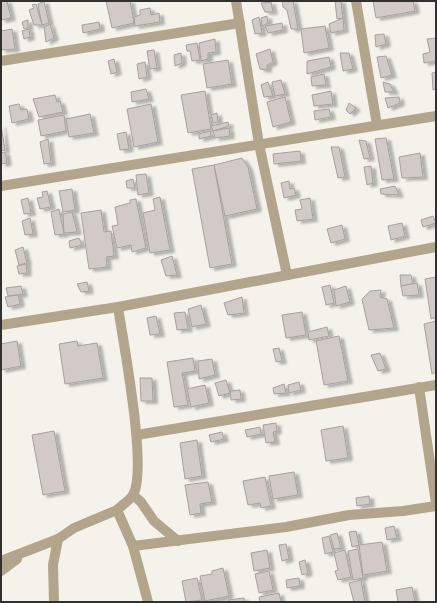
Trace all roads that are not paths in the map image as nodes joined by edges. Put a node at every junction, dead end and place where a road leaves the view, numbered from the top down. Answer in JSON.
{"nodes":[{"id":1,"x":236,"y":1,"type":"edge"},
{"id":2,"x":356,"y":1,"type":"edge"},
{"id":3,"x":240,"y":23,"type":"junction"},
{"id":4,"x":1,"y":61,"type":"edge"},
{"id":5,"x":436,"y":116,"type":"edge"},
{"id":6,"x":377,"y":125,"type":"junction"},
{"id":7,"x":259,"y":144,"type":"junction"},
{"id":8,"x":1,"y":186,"type":"edge"},
{"id":9,"x":436,"y":247,"type":"edge"},
{"id":10,"x":287,"y":275,"type":"junction"},
{"id":11,"x":118,"y":306,"type":"junction"},
{"id":12,"x":1,"y":325,"type":"edge"},
{"id":13,"x":436,"y":384,"type":"edge"},
{"id":14,"x":419,"y":387,"type":"junction"},
{"id":15,"x":137,"y":435,"type":"junction"},
{"id":16,"x":133,"y":495,"type":"junction"},
{"id":17,"x":436,"y":503,"type":"edge"},
{"id":18,"x":436,"y":506,"type":"edge"},
{"id":19,"x":118,"y":510,"type":"junction"},
{"id":20,"x":58,"y":539,"type":"junction"},
{"id":21,"x":178,"y":541,"type":"junction"},
{"id":22,"x":133,"y":546,"type":"junction"},
{"id":23,"x":27,"y":551,"type":"junction"},
{"id":24,"x":1,"y":561,"type":"edge"},
{"id":25,"x":1,"y":571,"type":"edge"},
{"id":26,"x":54,"y":602,"type":"edge"},
{"id":27,"x":148,"y":602,"type":"edge"}],
"edges":[{"from":1,"to":3,"type":"street"},
{"from":2,"to":6,"type":"street"},
{"from":3,"to":4,"type":"street"},
{"from":3,"to":7,"type":"street"},
{"from":5,"to":6,"type":"street"},
{"from":6,"to":7,"type":"street"},
{"from":7,"to":8,"type":"street"},
{"from":7,"to":10,"type":"street"},
{"from":9,"to":10,"type":"street"},
{"from":10,"to":11,"type":"street"},
{"from":11,"to":12,"type":"street"},
{"from":11,"to":15,"type":"street"},
{"from":13,"to":14,"type":"street"},
{"from":14,"to":15,"type":"street"},
{"from":14,"to":17,"type":"street"},
{"from":15,"to":16,"type":"street"},
{"from":16,"to":19,"type":"street"},
{"from":16,"to":21,"type":"street"},
{"from":18,"to":21,"type":"street"},
{"from":19,"to":20,"type":"street"},
{"from":19,"to":22,"type":"street"},
{"from":20,"to":23,"type":"street"},
{"from":20,"to":26,"type":"street"},
{"from":21,"to":22,"type":"street"},
{"from":22,"to":27,"type":"street"},
{"from":23,"to":24,"type":"street"},
{"from":23,"to":25,"type":"street"}]}
